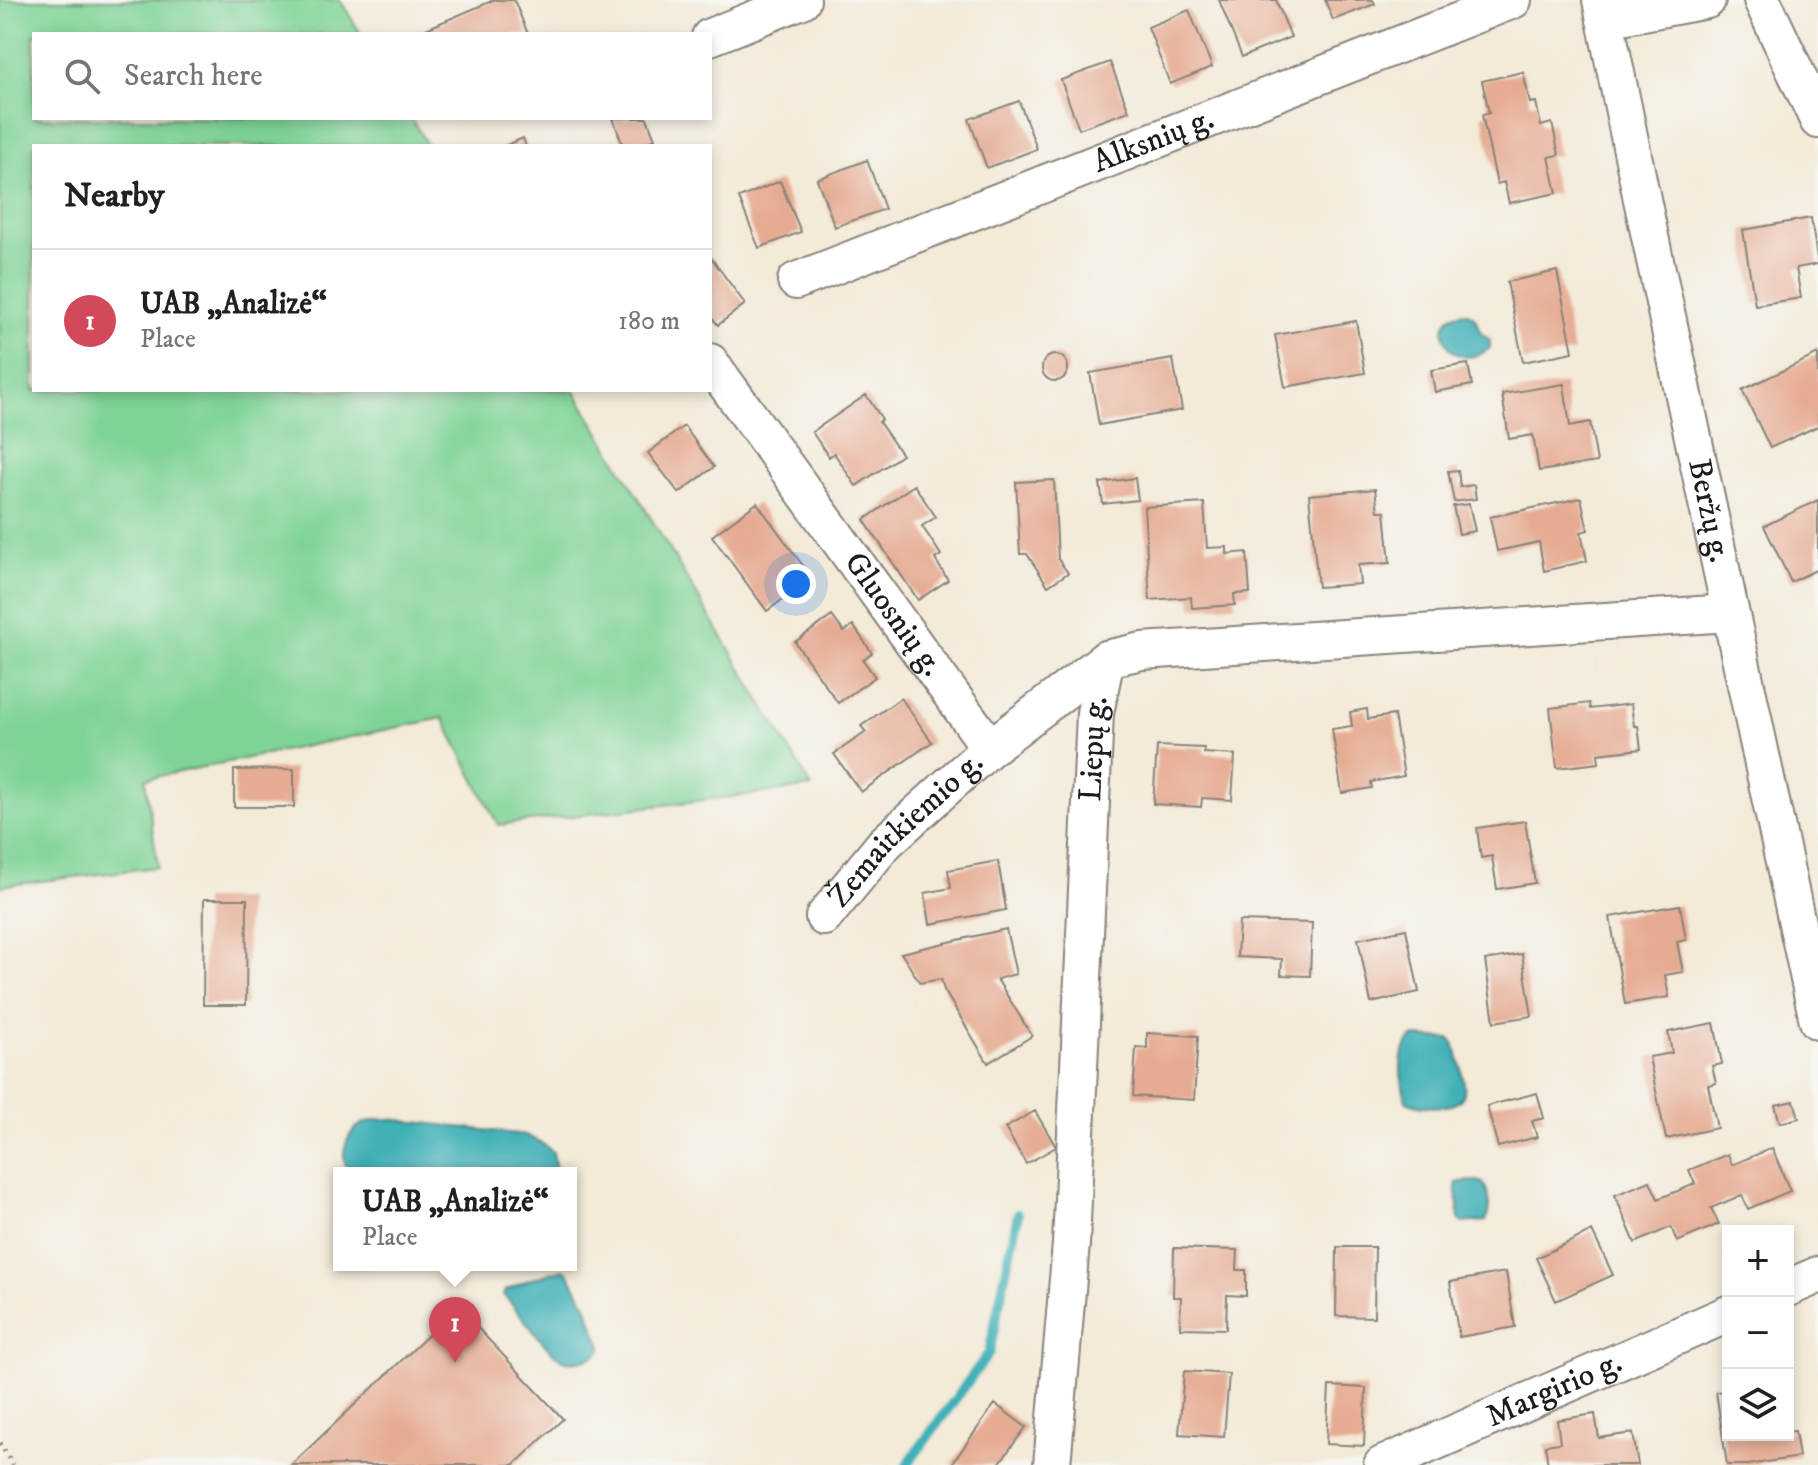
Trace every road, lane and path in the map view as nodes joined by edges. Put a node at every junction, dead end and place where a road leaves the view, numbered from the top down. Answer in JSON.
{"nodes":[{"id":1,"x":802,"y":0,"type":"edge"},
{"id":2,"x":1513,"y":0,"type":"edge"},
{"id":3,"x":1707,"y":0,"type":"edge"},
{"id":4,"x":1762,"y":0,"type":"edge"},
{"id":5,"x":1603,"y":9,"type":"edge"},
{"id":6,"x":712,"y":36,"type":"edge"},
{"id":7,"x":1818,"y":120,"type":"edge"},
{"id":8,"x":796,"y":281,"type":"dead end"},
{"id":9,"x":712,"y":365,"type":"edge"},
{"id":10,"x":1730,"y":613,"type":"junction"},
{"id":11,"x":1106,"y":659,"type":"junction"},
{"id":12,"x":990,"y":748,"type":"junction"},
{"id":13,"x":824,"y":917,"type":"dead end"},
{"id":14,"x":1818,"y":1021,"type":"edge"},
{"id":15,"x":1818,"y":1275,"type":"edge"},
{"id":16,"x":1794,"y":1285,"type":"edge"},
{"id":17,"x":1722,"y":1317,"type":"edge"},
{"id":18,"x":0,"y":1443,"type":"edge"},
{"id":19,"x":13,"y":1465,"type":"edge"},
{"id":20,"x":1052,"y":1465,"type":"edge"},
{"id":21,"x":1382,"y":1465,"type":"edge"}],
"edges":[{"from":1,"to":6,"type":"street"},
{"from":2,"to":8,"type":"street","name":"Alksnių g."},
{"from":3,"to":5,"type":"street"},
{"from":4,"to":7,"type":"street"},
{"from":5,"to":10,"type":"street","name":"Beržų g."},
{"from":9,"to":12,"type":"street","name":"Gluosnių g."},
{"from":10,"to":11,"type":"street","name":"Liepų g."},
{"from":10,"to":14,"type":"street","name":"Beržų g."},
{"from":11,"to":12,"type":"street"},
{"from":11,"to":20,"type":"street","name":"Liepų g."},
{"from":12,"to":13,"type":"street","name":"Žemaitkiemio g."},
{"from":15,"to":16,"type":"street"},
{"from":17,"to":21,"type":"street","name":"Margirio g."},
{"from":18,"to":19,"type":"path"}]}
